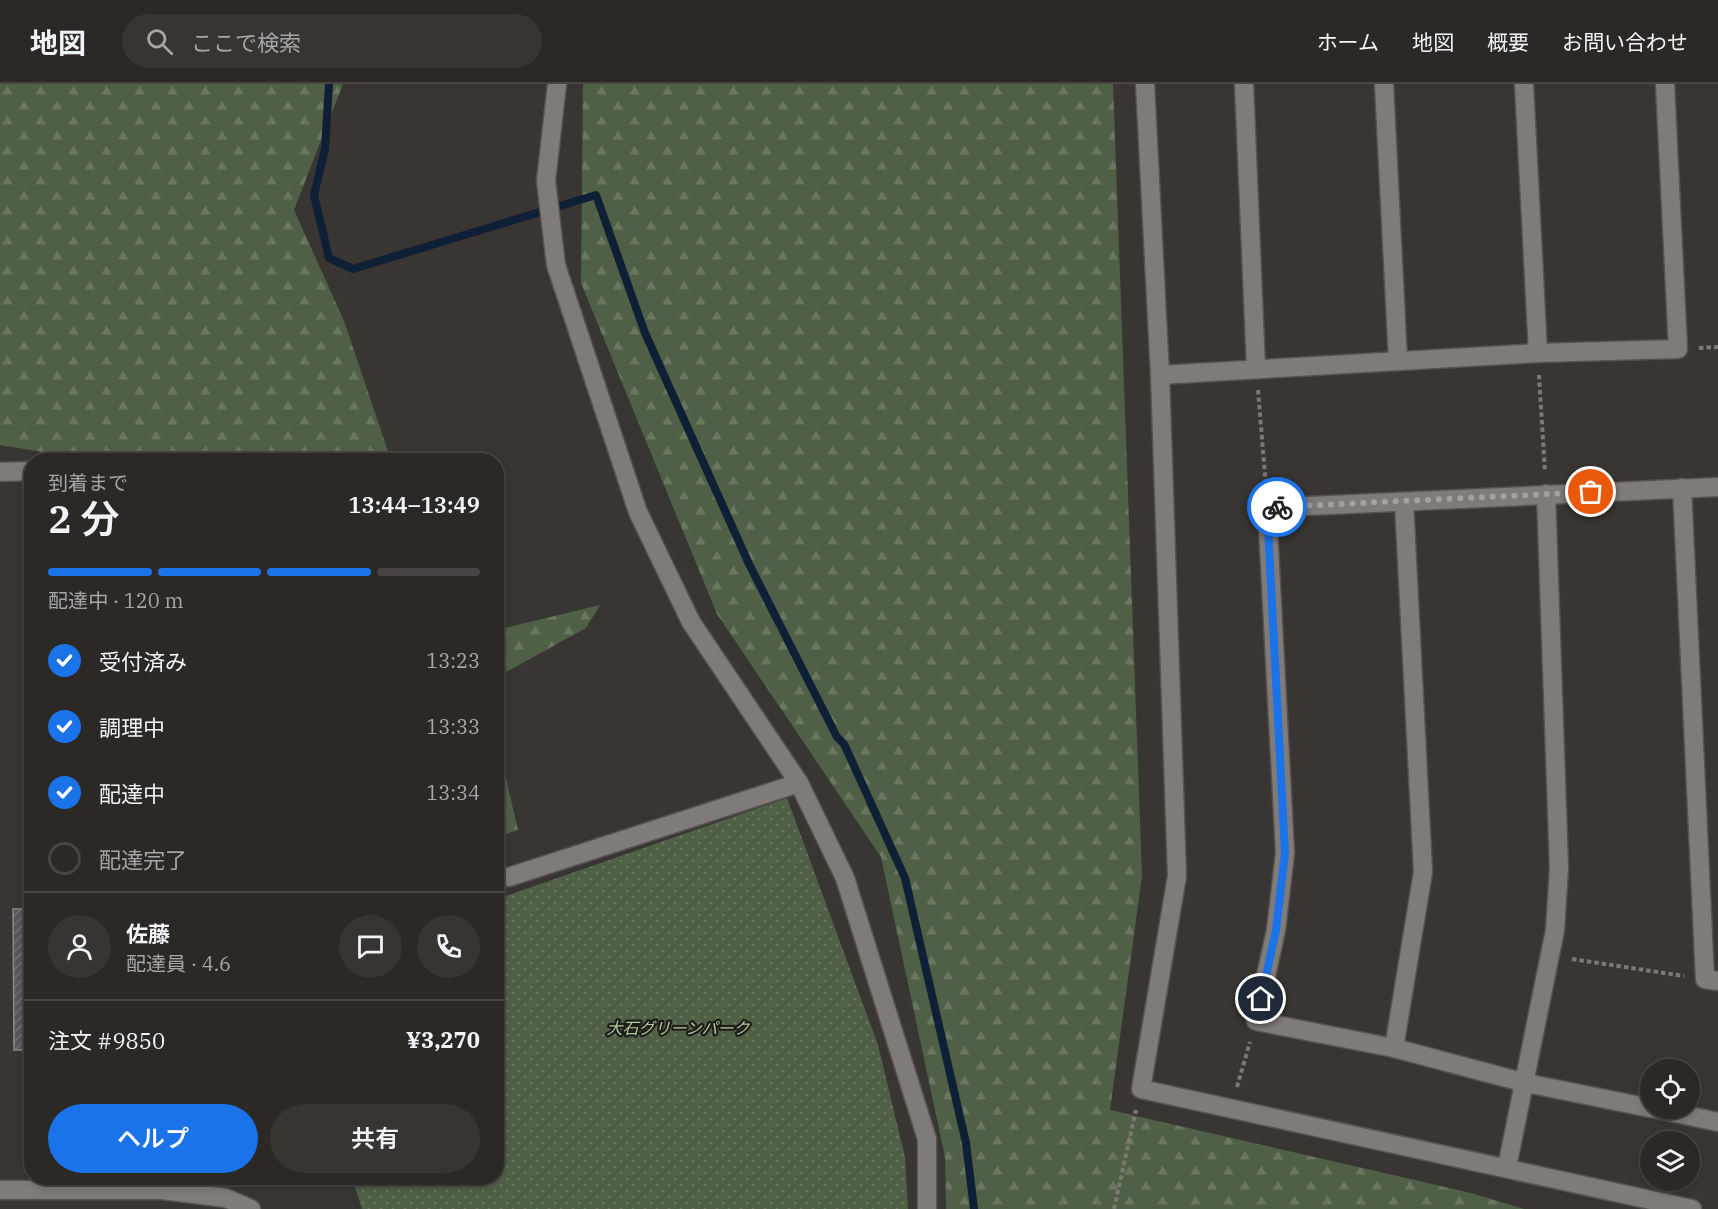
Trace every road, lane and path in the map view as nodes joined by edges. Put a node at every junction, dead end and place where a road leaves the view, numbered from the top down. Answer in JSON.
{"nodes":[{"id":1,"x":557,"y":84,"type":"edge"},
{"id":2,"x":1145,"y":84,"type":"edge"},
{"id":3,"x":1245,"y":84,"type":"edge"},
{"id":4,"x":1384,"y":84,"type":"edge"},
{"id":5,"x":1524,"y":84,"type":"edge"},
{"id":6,"x":1665,"y":84,"type":"edge"},
{"id":7,"x":1538,"y":352,"type":"junction"},
{"id":8,"x":1398,"y":361,"type":"junction"},
{"id":9,"x":1256,"y":368,"type":"junction"},
{"id":10,"x":1160,"y":375,"type":"junction"},
{"id":11,"x":24,"y":471,"type":"edge"},
{"id":12,"x":0,"y":472,"type":"edge"},
{"id":13,"x":1718,"y":487,"type":"edge"},
{"id":14,"x":1682,"y":488,"type":"junction"},
{"id":15,"x":1546,"y":494,"type":"junction"},
{"id":16,"x":1404,"y":502,"type":"junction"},
{"id":17,"x":1267,"y":508,"type":"junction"},
{"id":18,"x":799,"y":783,"type":"junction"},
{"id":19,"x":504,"y":877,"type":"edge"},
{"id":20,"x":1550,"y":956,"type":"junction"},
{"id":21,"x":1712,"y":980,"type":"edge"},
{"id":22,"x":1256,"y":1022,"type":"junction"},
{"id":23,"x":1394,"y":1048,"type":"junction"},
{"id":24,"x":1526,"y":1083,"type":"junction"},
{"id":25,"x":1141,"y":1089,"type":"junction"},
{"id":26,"x":1640,"y":1106,"type":"edge"},
{"id":27,"x":1231,"y":1108,"type":"junction"},
{"id":28,"x":1700,"y":1118,"type":"edge"},
{"id":29,"x":1718,"y":1122,"type":"edge"},
{"id":30,"x":1507,"y":1167,"type":"junction"},
{"id":31,"x":0,"y":1190,"type":"edge"},
{"id":32,"x":251,"y":1209,"type":"edge"},
{"id":33,"x":927,"y":1209,"type":"edge"},
{"id":34,"x":1114,"y":1209,"type":"edge"},
{"id":35,"x":1692,"y":1209,"type":"edge"}],
"edges":[{"from":1,"to":18,"type":"street"},
{"from":2,"to":10,"type":"street"},
{"from":3,"to":9,"type":"street"},
{"from":4,"to":8,"type":"street"},
{"from":5,"to":7,"type":"street"},
{"from":6,"to":7,"type":"street"},
{"from":7,"to":8,"type":"street"},
{"from":7,"to":15,"type":"path"},
{"from":8,"to":9,"type":"street"},
{"from":9,"to":10,"type":"street"},
{"from":9,"to":17,"type":"path"},
{"from":10,"to":25,"type":"street"},
{"from":11,"to":12,"type":"street"},
{"from":13,"to":14,"type":"street"},
{"from":14,"to":15,"type":"street"},
{"from":14,"to":21,"type":"street"},
{"from":15,"to":16,"type":"street"},
{"from":15,"to":20,"type":"street"},
{"from":16,"to":17,"type":"street"},
{"from":16,"to":23,"type":"street"},
{"from":17,"to":22,"type":"street"},
{"from":18,"to":19,"type":"street"},
{"from":18,"to":33,"type":"street"},
{"from":20,"to":21,"type":"path"},
{"from":20,"to":24,"type":"street"},
{"from":22,"to":23,"type":"street"},
{"from":22,"to":27,"type":"path"},
{"from":23,"to":24,"type":"street"},
{"from":24,"to":26,"type":"street"},
{"from":24,"to":30,"type":"street"},
{"from":25,"to":27,"type":"street"},
{"from":25,"to":34,"type":"path"},
{"from":27,"to":30,"type":"street"},
{"from":28,"to":29,"type":"street"},
{"from":30,"to":35,"type":"street"},
{"from":31,"to":32,"type":"street"}]}
